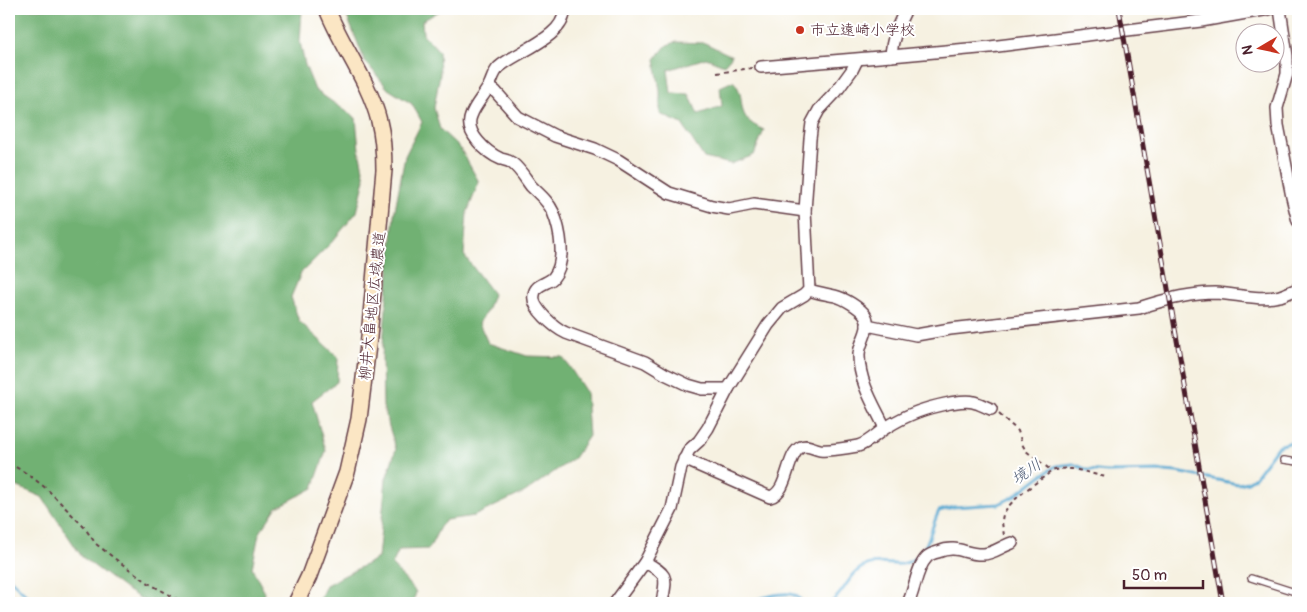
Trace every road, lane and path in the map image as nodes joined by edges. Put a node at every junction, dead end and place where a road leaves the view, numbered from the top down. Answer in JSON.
{"nodes":[{"id":1,"x":327,"y":9,"type":"edge"},
{"id":2,"x":564,"y":9,"type":"edge"},
{"id":3,"x":906,"y":9,"type":"edge"},
{"id":4,"x":1269,"y":9,"type":"edge"},
{"id":5,"x":1280,"y":9,"type":"edge"},
{"id":6,"x":891,"y":56,"type":"junction"},
{"id":7,"x":857,"y":60,"type":"junction"},
{"id":8,"x":761,"y":67,"type":"joint"},
{"id":9,"x":717,"y":73,"type":"dead end"},
{"id":10,"x":489,"y":87,"type":"junction"},
{"id":11,"x":805,"y":211,"type":"junction"},
{"id":12,"x":1298,"y":221,"type":"edge"},
{"id":13,"x":1298,"y":289,"type":"edge"},
{"id":14,"x":809,"y":290,"type":"junction"},
{"id":15,"x":867,"y":325,"type":"junction"},
{"id":16,"x":728,"y":389,"type":"junction"},
{"id":17,"x":991,"y":409,"type":"joint"},
{"id":18,"x":885,"y":428,"type":"junction"},
{"id":19,"x":684,"y":458,"type":"junction"},
{"id":20,"x":1284,"y":460,"type":"dead end"},
{"id":21,"x":1298,"y":462,"type":"edge"},
{"id":22,"x":9,"y":463,"type":"edge"},
{"id":23,"x":1052,"y":471,"type":"junction"},
{"id":24,"x":1107,"y":477,"type":"dead end"},
{"id":25,"x":1009,"y":543,"type":"joint"},
{"id":26,"x":645,"y":562,"type":"junction"},
{"id":27,"x":1252,"y":578,"type":"dead end"},
{"id":28,"x":1298,"y":593,"type":"edge"},
{"id":29,"x":184,"y":603,"type":"edge"},
{"id":30,"x":296,"y":603,"type":"edge"},
{"id":31,"x":615,"y":603,"type":"edge"},
{"id":32,"x":662,"y":603,"type":"edge"},
{"id":33,"x":908,"y":603,"type":"edge"}],
"edges":[{"from":1,"to":30,"type":"street","name":"柳井大畠地区広域農道"},
{"from":2,"to":10,"type":"street"},
{"from":3,"to":6,"type":"street"},
{"from":4,"to":6,"type":"street"},
{"from":5,"to":12,"type":"street"},
{"from":6,"to":7,"type":"street"},
{"from":7,"to":8,"type":"street"},
{"from":7,"to":11,"type":"street"},
{"from":8,"to":9,"type":"path"},
{"from":10,"to":11,"type":"street"},
{"from":10,"to":16,"type":"street"},
{"from":11,"to":14,"type":"street"},
{"from":13,"to":15,"type":"street"},
{"from":14,"to":15,"type":"street"},
{"from":14,"to":16,"type":"street"},
{"from":15,"to":18,"type":"street"},
{"from":16,"to":19,"type":"street"},
{"from":17,"to":18,"type":"street"},
{"from":17,"to":23,"type":"path"},
{"from":18,"to":19,"type":"street"},
{"from":19,"to":26,"type":"street"},
{"from":20,"to":21,"type":"lane"},
{"from":22,"to":29,"type":"path"},
{"from":23,"to":24,"type":"path"},
{"from":23,"to":25,"type":"path"},
{"from":25,"to":33,"type":"street"},
{"from":26,"to":31,"type":"street"},
{"from":26,"to":32,"type":"street"},
{"from":27,"to":28,"type":"lane"}]}
